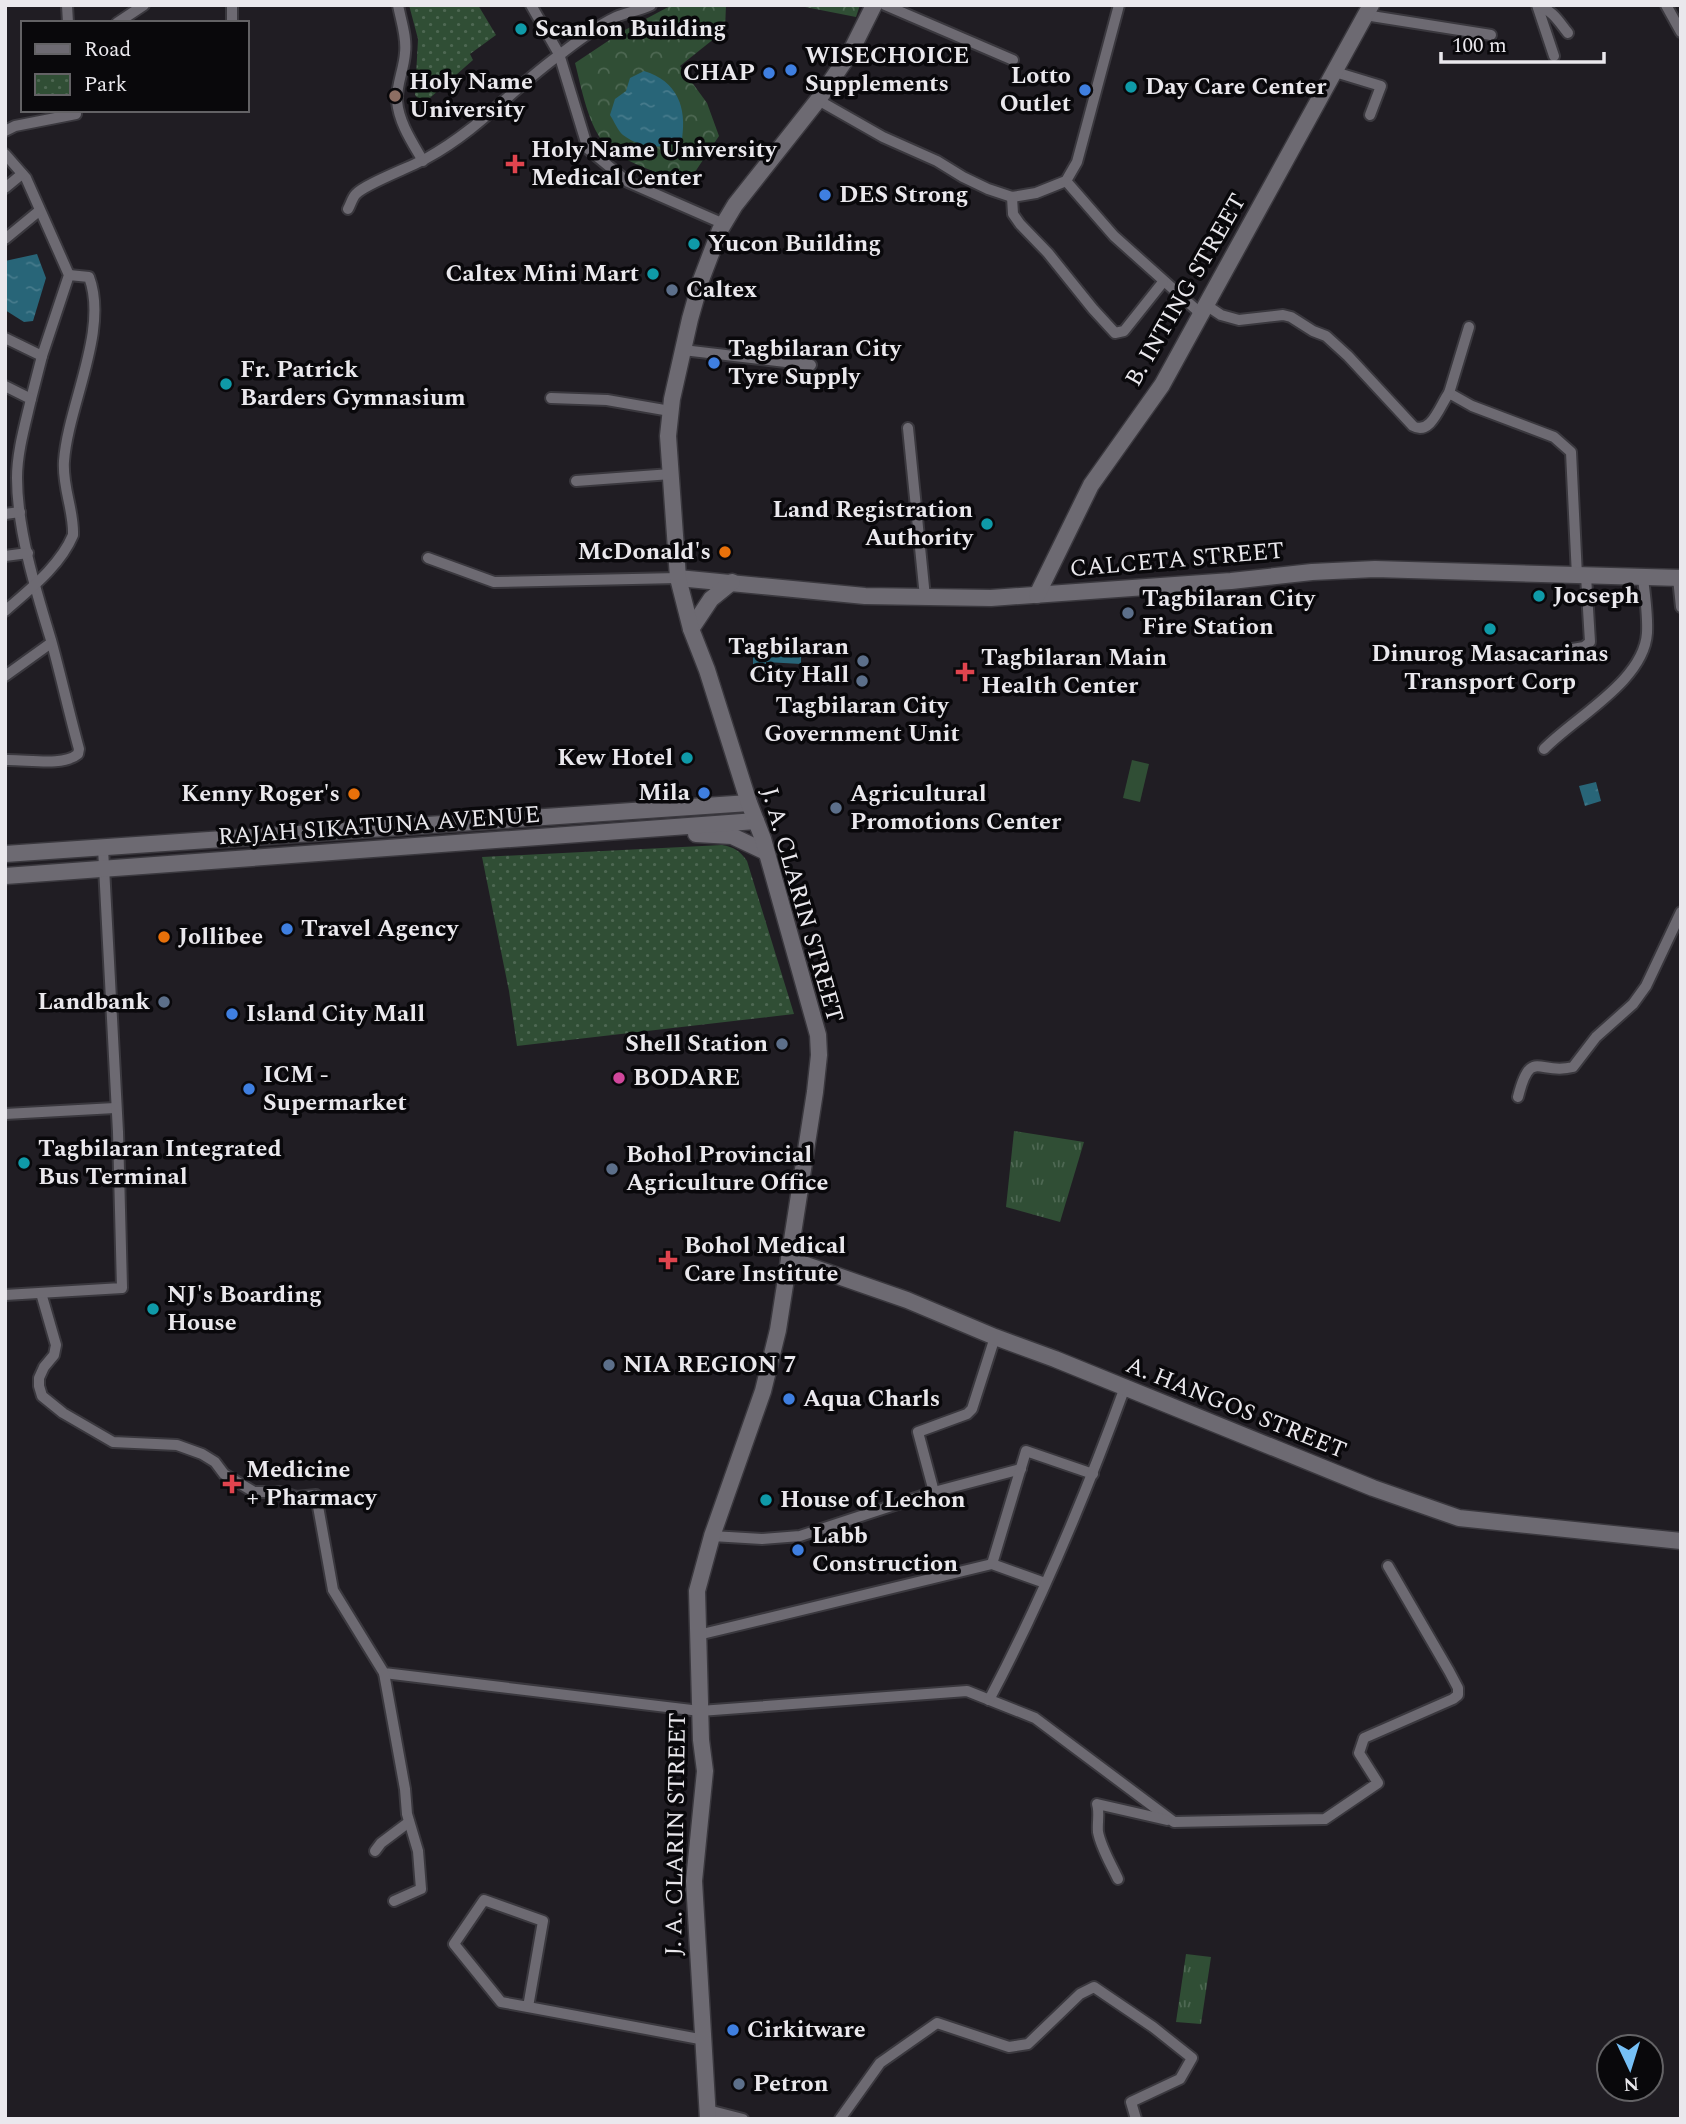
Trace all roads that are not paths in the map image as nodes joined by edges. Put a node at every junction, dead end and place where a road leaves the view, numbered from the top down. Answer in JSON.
{"nodes":[{"id":1,"x":144,"y":5,"type":"edge"},
{"id":2,"x":398,"y":5,"type":"edge"},
{"id":3,"x":531,"y":5,"type":"edge"},
{"id":4,"x":651,"y":5,"type":"edge"},
{"id":5,"x":874,"y":5,"type":"edge"},
{"id":6,"x":885,"y":5,"type":"edge"},
{"id":7,"x":1119,"y":5,"type":"edge"},
{"id":8,"x":1666,"y":5,"type":"edge"},
{"id":9,"x":1538,"y":6,"type":"edge"},
{"id":10,"x":1368,"y":10,"type":"edge"},
{"id":11,"x":120,"y":21,"type":"edge"},
{"id":12,"x":1681,"y":32,"type":"edge"},
{"id":13,"x":1548,"y":33,"type":"junction"},
{"id":14,"x":1491,"y":35,"type":"dead end"},
{"id":15,"x":559,"y":54,"type":"junction"},
{"id":16,"x":1554,"y":56,"type":"dead end"},
{"id":17,"x":1013,"y":61,"type":"dead end"},
{"id":18,"x":1335,"y":72,"type":"junction"},
{"id":19,"x":818,"y":100,"type":"junction"},
{"id":20,"x":76,"y":112,"type":"edge"},
{"id":21,"x":1370,"y":115,"type":"dead end"},
{"id":22,"x":5,"y":131,"type":"edge"},
{"id":23,"x":5,"y":154,"type":"edge"},
{"id":24,"x":423,"y":161,"type":"junction"},
{"id":25,"x":22,"y":174,"type":"junction"},
{"id":26,"x":1066,"y":181,"type":"junction"},
{"id":27,"x":5,"y":188,"type":"edge"},
{"id":28,"x":1012,"y":197,"type":"junction"},
{"id":29,"x":348,"y":209,"type":"dead end"},
{"id":30,"x":39,"y":211,"type":"junction"},
{"id":31,"x":723,"y":225,"type":"junction"},
{"id":32,"x":5,"y":239,"type":"edge"},
{"id":33,"x":69,"y":275,"type":"junction"},
{"id":34,"x":1163,"y":282,"type":"junction"},
{"id":35,"x":1203,"y":309,"type":"junction"},
{"id":36,"x":1469,"y":327,"type":"dead end"},
{"id":37,"x":5,"y":338,"type":"edge"},
{"id":38,"x":683,"y":350,"type":"junction"},
{"id":39,"x":42,"y":356,"type":"junction"},
{"id":40,"x":811,"y":365,"type":"dead end"},
{"id":41,"x":5,"y":386,"type":"edge"},
{"id":42,"x":1449,"y":393,"type":"junction"},
{"id":43,"x":551,"y":398,"type":"dead end"},
{"id":44,"x":31,"y":400,"type":"junction"},
{"id":45,"x":670,"y":411,"type":"junction"},
{"id":46,"x":908,"y":428,"type":"dead end"},
{"id":47,"x":671,"y":474,"type":"junction"},
{"id":48,"x":576,"y":481,"type":"dead end"},
{"id":49,"x":20,"y":512,"type":"junction"},
{"id":50,"x":5,"y":514,"type":"edge"},
{"id":51,"x":27,"y":553,"type":"junction"},
{"id":52,"x":5,"y":556,"type":"edge"},
{"id":53,"x":428,"y":558,"type":"dead end"},
{"id":54,"x":1581,"y":576,"type":"junction"},
{"id":55,"x":678,"y":578,"type":"junction"},
{"id":56,"x":1643,"y":578,"type":"junction"},
{"id":57,"x":1679,"y":578,"type":"edge"},
{"id":58,"x":732,"y":582,"type":"junction"},
{"id":59,"x":34,"y":586,"type":"junction"},
{"id":60,"x":1037,"y":595,"type":"junction"},
{"id":61,"x":925,"y":597,"type":"junction"},
{"id":62,"x":1681,"y":607,"type":"edge"},
{"id":63,"x":5,"y":611,"type":"edge"},
{"id":64,"x":691,"y":629,"type":"junction"},
{"id":65,"x":51,"y":643,"type":"junction"},
{"id":66,"x":1567,"y":650,"type":"dead end"},
{"id":67,"x":5,"y":676,"type":"edge"},
{"id":68,"x":1544,"y":749,"type":"dead end"},
{"id":69,"x":5,"y":760,"type":"edge"},
{"id":70,"x":749,"y":803,"type":"junction"},
{"id":71,"x":756,"y":821,"type":"junction"},
{"id":72,"x":486,"y":822,"type":"junction"},
{"id":73,"x":678,"y":827,"type":"junction"},
{"id":74,"x":489,"y":841,"type":"junction"},
{"id":75,"x":103,"y":848,"type":"junction"},
{"id":76,"x":75,"y":850,"type":"junction"},
{"id":77,"x":766,"y":852,"type":"junction"},
{"id":78,"x":5,"y":854,"type":"edge"},
{"id":79,"x":103,"y":869,"type":"junction"},
{"id":80,"x":76,"y":871,"type":"junction"},
{"id":81,"x":5,"y":876,"type":"edge"},
{"id":82,"x":1681,"y":912,"type":"edge"},
{"id":83,"x":1518,"y":1097,"type":"dead end"},
{"id":84,"x":115,"y":1108,"type":"junction"},
{"id":85,"x":5,"y":1114,"type":"edge"},
{"id":86,"x":789,"y":1259,"type":"junction"},
{"id":87,"x":41,"y":1293,"type":"junction"},
{"id":88,"x":5,"y":1295,"type":"edge"},
{"id":89,"x":995,"y":1337,"type":"junction"},
{"id":90,"x":1125,"y":1387,"type":"junction"},
{"id":91,"x":1021,"y":1469,"type":"junction"},
{"id":92,"x":1093,"y":1474,"type":"junction"},
{"id":93,"x":934,"y":1492,"type":"junction"},
{"id":94,"x":712,"y":1536,"type":"junction"},
{"id":95,"x":1681,"y":1541,"type":"edge"},
{"id":96,"x":992,"y":1564,"type":"junction"},
{"id":97,"x":1388,"y":1566,"type":"dead end"},
{"id":98,"x":1045,"y":1583,"type":"junction"},
{"id":99,"x":698,"y":1635,"type":"junction"},
{"id":100,"x":384,"y":1673,"type":"junction"},
{"id":101,"x":989,"y":1700,"type":"junction"},
{"id":102,"x":701,"y":1711,"type":"junction"},
{"id":103,"x":409,"y":1822,"type":"junction"},
{"id":104,"x":1174,"y":1822,"type":"junction"},
{"id":105,"x":375,"y":1852,"type":"dead end"},
{"id":106,"x":1118,"y":1879,"type":"dead end"},
{"id":107,"x":394,"y":1901,"type":"dead end"},
{"id":108,"x":528,"y":2007,"type":"junction"},
{"id":109,"x":705,"y":2040,"type":"junction"},
{"id":110,"x":708,"y":2114,"type":"edge"},
{"id":111,"x":743,"y":2119,"type":"edge"},
{"id":112,"x":840,"y":2119,"type":"edge"},
{"id":113,"x":1136,"y":2119,"type":"edge"}],
"edges":[{"from":1,"to":11,"type":"street"},
{"from":2,"to":24,"type":"street"},
{"from":3,"to":15,"type":"street"},
{"from":4,"to":15,"type":"street"},
{"from":5,"to":19,"type":"main road","name":"J. A. CLARIN STREET"},
{"from":6,"to":17,"type":"street"},
{"from":7,"to":26,"type":"street"},
{"from":8,"to":12,"type":"street"},
{"from":9,"to":13,"type":"street"},
{"from":9,"to":13,"type":"street"},
{"from":10,"to":14,"type":"street"},
{"from":10,"to":18,"type":"main road","name":"B. INTING STREET"},
{"from":13,"to":16,"type":"street"},
{"from":15,"to":24,"type":"street"},
{"from":15,"to":31,"type":"street"},
{"from":18,"to":21,"type":"street"},
{"from":18,"to":35,"type":"main road","name":"B. INTING STREET"},
{"from":19,"to":28,"type":"street"},
{"from":19,"to":31,"type":"main road","name":"J. A. CLARIN STREET"},
{"from":20,"to":22,"type":"street"},
{"from":23,"to":25,"type":"street"},
{"from":24,"to":29,"type":"street"},
{"from":25,"to":27,"type":"street"},
{"from":25,"to":30,"type":"street"},
{"from":26,"to":28,"type":"street"},
{"from":26,"to":34,"type":"street"},
{"from":28,"to":34,"type":"street"},
{"from":30,"to":32,"type":"street"},
{"from":30,"to":33,"type":"street"},
{"from":31,"to":38,"type":"main road","name":"J. A. CLARIN STREET"},
{"from":33,"to":39,"type":"street"},
{"from":33,"to":59,"type":"street"},
{"from":34,"to":35,"type":"street"},
{"from":35,"to":42,"type":"street"},
{"from":35,"to":60,"type":"main road","name":"B. INTING STREET"},
{"from":36,"to":42,"type":"street"},
{"from":37,"to":39,"type":"street"},
{"from":38,"to":40,"type":"street"},
{"from":38,"to":45,"type":"main road","name":"J. A. CLARIN STREET"},
{"from":39,"to":44,"type":"street"},
{"from":41,"to":44,"type":"street"},
{"from":42,"to":54,"type":"street"},
{"from":43,"to":45,"type":"street"},
{"from":44,"to":49,"type":"street"},
{"from":45,"to":47,"type":"main road","name":"J. A. CLARIN STREET"},
{"from":46,"to":61,"type":"street"},
{"from":47,"to":48,"type":"street"},
{"from":47,"to":55,"type":"main road","name":"J. A. CLARIN STREET"},
{"from":49,"to":50,"type":"street"},
{"from":49,"to":51,"type":"street"},
{"from":51,"to":52,"type":"street"},
{"from":51,"to":59,"type":"street"},
{"from":53,"to":55,"type":"street"},
{"from":54,"to":56,"type":"main road","name":"CALCETA STREET"},
{"from":54,"to":60,"type":"main road","name":"CALCETA STREET"},
{"from":54,"to":66,"type":"street"},
{"from":55,"to":58,"type":"main road","name":"CALCETA STREET"},
{"from":55,"to":64,"type":"main road","name":"J. A. CLARIN STREET"},
{"from":56,"to":57,"type":"main road","name":"CALCETA STREET"},
{"from":56,"to":68,"type":"street"},
{"from":57,"to":62,"type":"street"},
{"from":58,"to":61,"type":"main road","name":"CALCETA STREET"},
{"from":58,"to":64,"type":"main road"},
{"from":59,"to":63,"type":"street"},
{"from":59,"to":65,"type":"street"},
{"from":60,"to":61,"type":"main road","name":"CALCETA STREET"},
{"from":64,"to":70,"type":"main road","name":"J. A. CLARIN STREET"},
{"from":65,"to":67,"type":"street"},
{"from":65,"to":69,"type":"street"},
{"from":70,"to":71,"type":"main road","name":"J. A. CLARIN STREET"},
{"from":70,"to":72,"type":"main road"},
{"from":71,"to":73,"type":"main road","name":"RAJAH SIKATUNA AVENUE"},
{"from":71,"to":77,"type":"main road","name":"J. A. CLARIN STREET"},
{"from":72,"to":74,"type":"main road"},
{"from":72,"to":75,"type":"main road"},
{"from":73,"to":74,"type":"main road","name":"RAJAH SIKATUNA AVENUE"},
{"from":73,"to":77,"type":"main road"},
{"from":74,"to":79,"type":"main road","name":"RAJAH SIKATUNA AVENUE"},
{"from":75,"to":76,"type":"main road"},
{"from":75,"to":79,"type":"street"},
{"from":76,"to":78,"type":"main road"},
{"from":76,"to":80,"type":"main road"},
{"from":77,"to":86,"type":"main road","name":"J. A. CLARIN STREET"},
{"from":79,"to":80,"type":"main road","name":"RAJAH SIKATUNA AVENUE"},
{"from":79,"to":84,"type":"street"},
{"from":80,"to":81,"type":"main road","name":"RAJAH SIKATUNA AVENUE"},
{"from":82,"to":83,"type":"street"},
{"from":84,"to":85,"type":"street"},
{"from":84,"to":87,"type":"street"},
{"from":86,"to":89,"type":"main road","name":"A. HANGOS STREET"},
{"from":86,"to":94,"type":"main road","name":"J. A. CLARIN STREET"},
{"from":87,"to":88,"type":"street"},
{"from":87,"to":100,"type":"street"},
{"from":89,"to":90,"type":"main road","name":"A. HANGOS STREET"},
{"from":89,"to":93,"type":"street"},
{"from":90,"to":92,"type":"street"},
{"from":90,"to":95,"type":"main road","name":"A. HANGOS STREET"},
{"from":91,"to":92,"type":"street"},
{"from":91,"to":93,"type":"street"},
{"from":91,"to":96,"type":"street"},
{"from":92,"to":98,"type":"street"},
{"from":93,"to":94,"type":"street"},
{"from":94,"to":99,"type":"main road","name":"J. A. CLARIN STREET"},
{"from":96,"to":98,"type":"street"},
{"from":96,"to":99,"type":"street"},
{"from":97,"to":104,"type":"street"},
{"from":98,"to":101,"type":"street"},
{"from":99,"to":102,"type":"main road","name":"J. A. CLARIN STREET"},
{"from":100,"to":102,"type":"street"},
{"from":100,"to":103,"type":"street"},
{"from":101,"to":102,"type":"street"},
{"from":101,"to":104,"type":"street"},
{"from":102,"to":109,"type":"main road","name":"J. A. CLARIN STREET"},
{"from":103,"to":105,"type":"street"},
{"from":103,"to":107,"type":"street"},
{"from":104,"to":106,"type":"street"},
{"from":108,"to":108,"type":"street"},
{"from":108,"to":109,"type":"street"},
{"from":109,"to":110,"type":"main road","name":"J. A. CLARIN STREET"},
{"from":110,"to":111,"type":"street"},
{"from":112,"to":113,"type":"street"}]}
